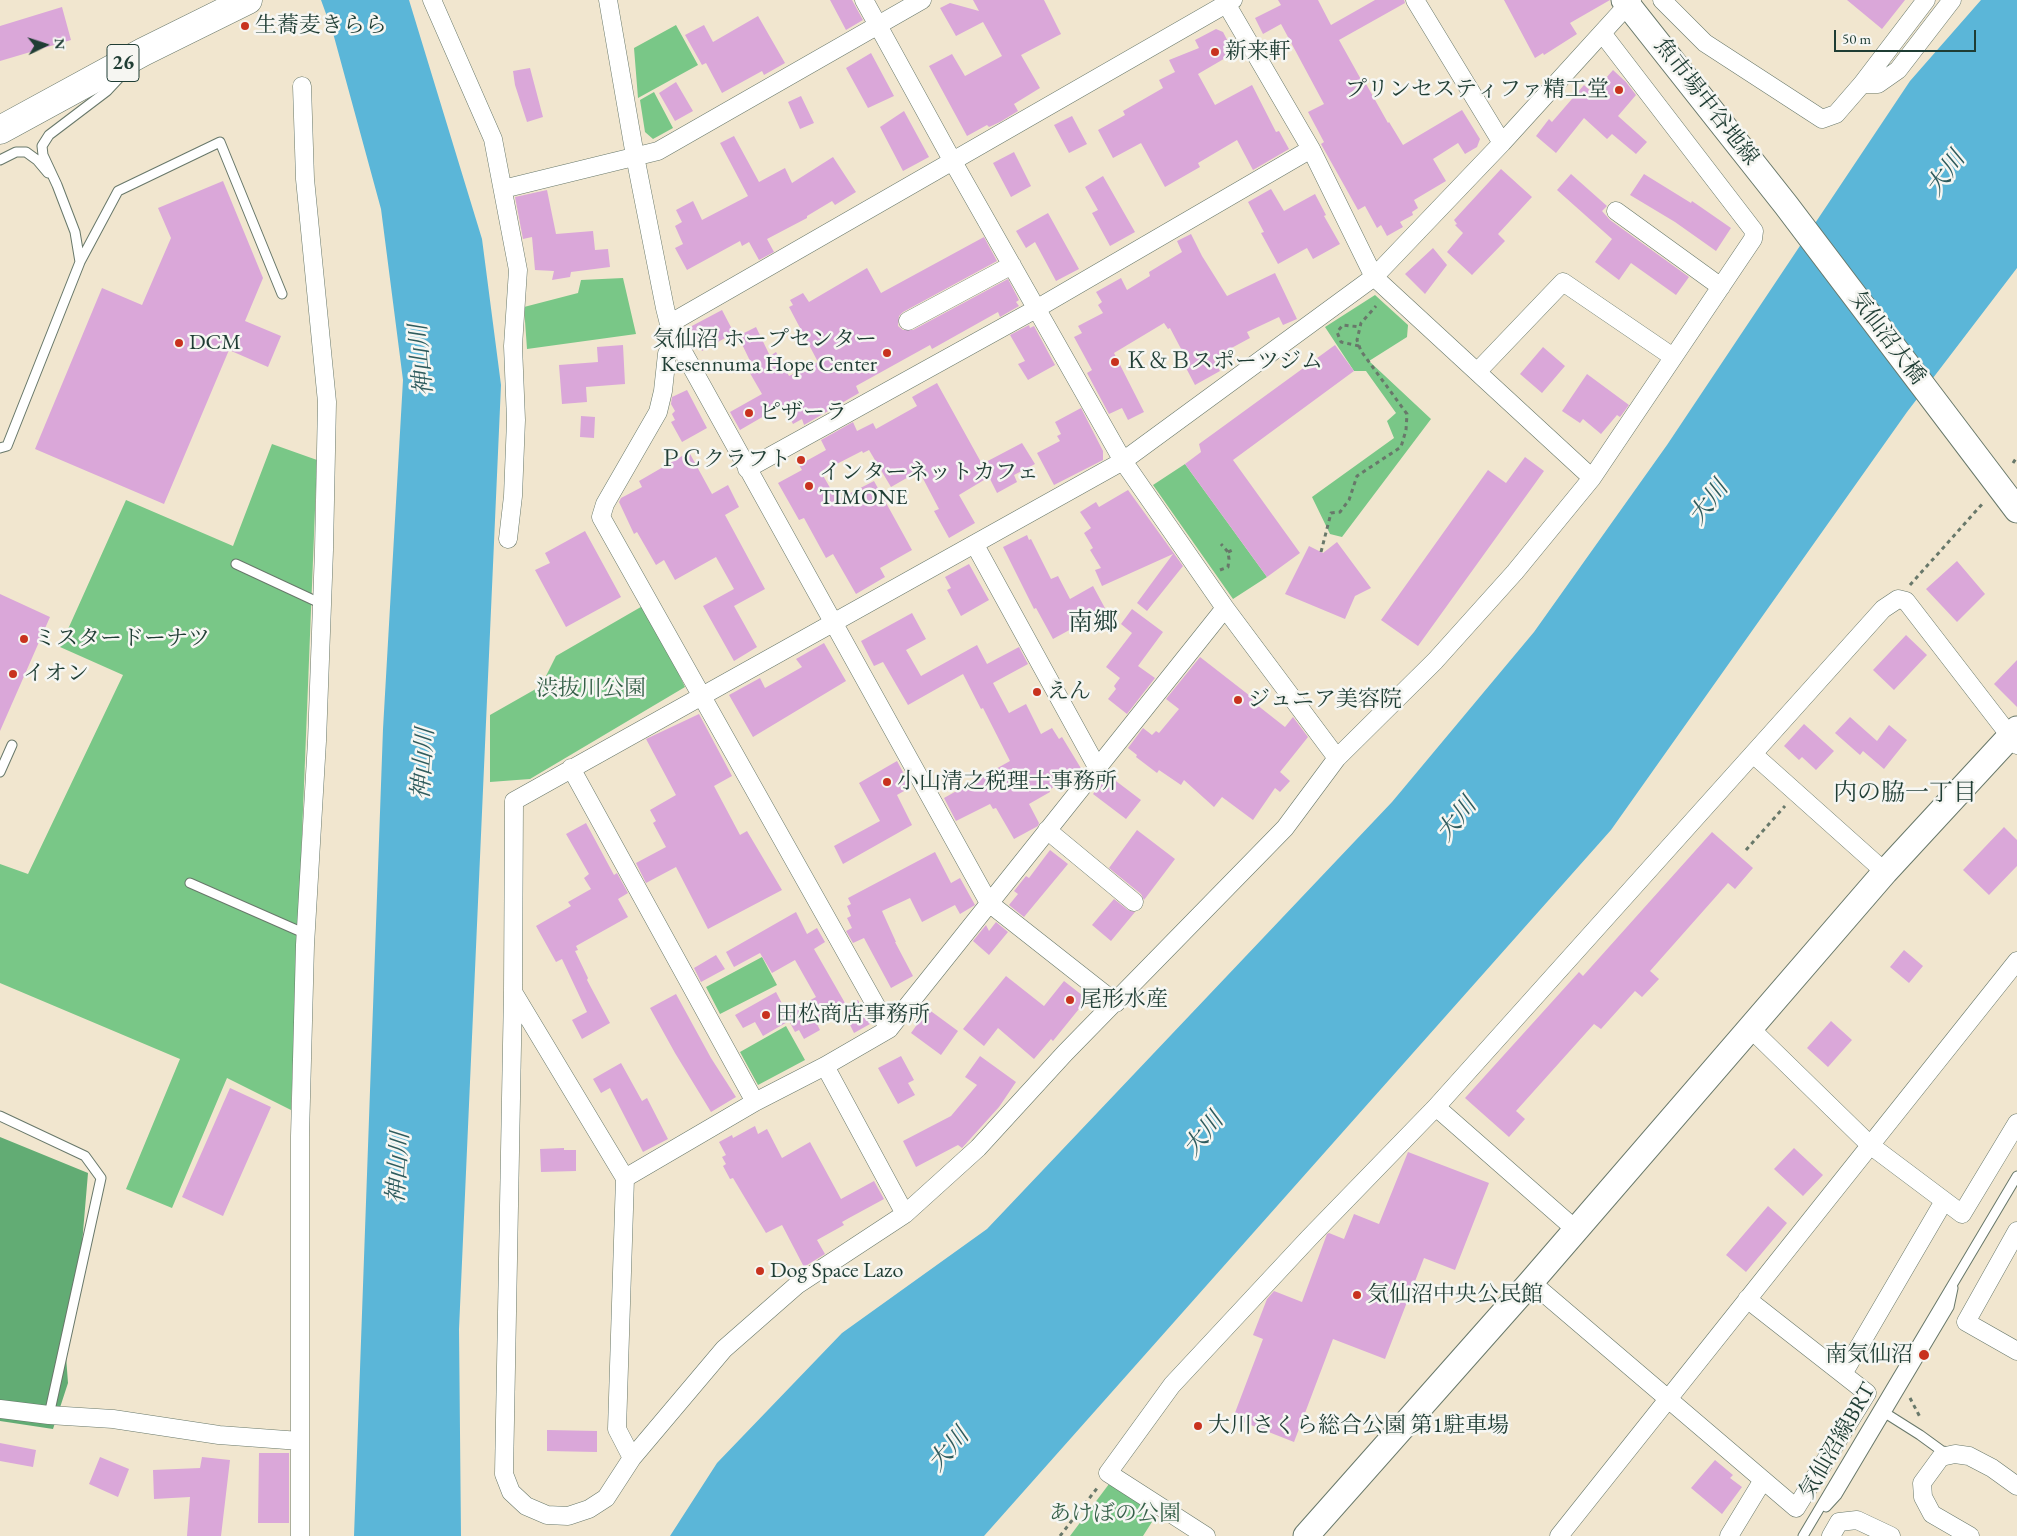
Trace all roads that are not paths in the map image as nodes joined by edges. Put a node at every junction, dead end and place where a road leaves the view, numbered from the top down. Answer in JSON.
{"nodes":[{"id":1,"x":248,"y":0,"type":"edge"},
{"id":2,"x":432,"y":0,"type":"edge"},
{"id":3,"x":609,"y":0,"type":"edge"},
{"id":4,"x":864,"y":0,"type":"edge"},
{"id":5,"x":922,"y":0,"type":"edge"},
{"id":6,"x":1415,"y":0,"type":"edge"},
{"id":7,"x":1662,"y":0,"type":"edge"},
{"id":8,"x":1926,"y":0,"type":"edge"},
{"id":9,"x":1952,"y":0,"type":"edge"},
{"id":10,"x":1228,"y":1,"type":"edge"},
{"id":11,"x":1628,"y":1,"type":"edge"},
{"id":12,"x":878,"y":25,"type":"junction"},
{"id":13,"x":1602,"y":33,"type":"junction"},
{"id":14,"x":143,"y":52,"type":"junction"},
{"id":15,"x":1862,"y":84,"type":"junction"},
{"id":16,"x":302,"y":86,"type":"dead end"},
{"id":17,"x":0,"y":130,"type":"edge"},
{"id":18,"x":1502,"y":143,"type":"junction"},
{"id":19,"x":1311,"y":149,"type":"junction"},
{"id":20,"x":634,"y":156,"type":"junction"},
{"id":21,"x":0,"y":160,"type":"edge"},
{"id":22,"x":952,"y":160,"type":"junction"},
{"id":23,"x":57,"y":185,"type":"junction"},
{"id":24,"x":503,"y":189,"type":"junction"},
{"id":25,"x":1786,"y":205,"type":"joint"},
{"id":26,"x":1616,"y":211,"type":"dead end"},
{"id":27,"x":80,"y":263,"type":"junction"},
{"id":28,"x":1012,"y":265,"type":"junction"},
{"id":29,"x":1374,"y":277,"type":"junction"},
{"id":30,"x":1721,"y":287,"type":"junction"},
{"id":31,"x":282,"y":294,"type":"dead end"},
{"id":32,"x":1036,"y":309,"type":"junction"},
{"id":33,"x":908,"y":321,"type":"dead end"},
{"id":34,"x":673,"y":332,"type":"junction"},
{"id":35,"x":1673,"y":356,"type":"junction"},
{"id":36,"x":1478,"y":372,"type":"junction"},
{"id":37,"x":0,"y":448,"type":"edge"},
{"id":38,"x":1123,"y":462,"type":"junction"},
{"id":39,"x":747,"y":469,"type":"junction"},
{"id":40,"x":1592,"y":478,"type":"junction"},
{"id":41,"x":2017,"y":510,"type":"edge"},
{"id":42,"x":508,"y":539,"type":"dead end"},
{"id":43,"x":975,"y":545,"type":"junction"},
{"id":44,"x":236,"y":564,"type":"dead end"},
{"id":45,"x":322,"y":604,"type":"junction"},
{"id":46,"x":1224,"y":608,"type":"junction"},
{"id":47,"x":834,"y":624,"type":"junction"},
{"id":48,"x":702,"y":695,"type":"junction"},
{"id":49,"x":2015,"y":737,"type":"edge"},
{"id":50,"x":12,"y":745,"type":"dead end"},
{"id":51,"x":1753,"y":754,"type":"junction"},
{"id":52,"x":1337,"y":758,"type":"junction"},
{"id":53,"x":1097,"y":767,"type":"junction"},
{"id":54,"x":571,"y":768,"type":"junction"},
{"id":55,"x":0,"y":772,"type":"edge"},
{"id":56,"x":1047,"y":830,"type":"junction"},
{"id":57,"x":1885,"y":872,"type":"junction"},
{"id":58,"x":190,"y":882,"type":"dead end"},
{"id":59,"x":1134,"y":902,"type":"dead end"},
{"id":60,"x":989,"y":903,"type":"junction"},
{"id":61,"x":306,"y":934,"type":"junction"},
{"id":62,"x":2017,"y":961,"type":"edge"},
{"id":63,"x":513,"y":992,"type":"junction"},
{"id":64,"x":1116,"y":1003,"type":"junction"},
{"id":65,"x":889,"y":1029,"type":"junction"},
{"id":66,"x":1751,"y":1029,"type":"junction"},
{"id":67,"x":825,"y":1066,"type":"junction"},
{"id":68,"x":755,"y":1102,"type":"junction"},
{"id":69,"x":1436,"y":1107,"type":"junction"},
{"id":70,"x":0,"y":1116,"type":"edge"},
{"id":71,"x":2017,"y":1124,"type":"edge"},
{"id":72,"x":1870,"y":1145,"type":"junction"},
{"id":73,"x":2017,"y":1176,"type":"edge"},
{"id":74,"x":625,"y":1178,"type":"junction"},
{"id":75,"x":1944,"y":1200,"type":"junction"},
{"id":76,"x":905,"y":1214,"type":"junction"},
{"id":77,"x":1575,"y":1228,"type":"junction"},
{"id":78,"x":2017,"y":1231,"type":"edge"},
{"id":79,"x":1531,"y":1282,"type":"junction"},
{"id":80,"x":1747,"y":1299,"type":"junction"},
{"id":81,"x":2017,"y":1351,"type":"edge"},
{"id":82,"x":1843,"y":1374,"type":"junction"},
{"id":83,"x":1668,"y":1399,"type":"junction"},
{"id":84,"x":0,"y":1409,"type":"edge"},
{"id":85,"x":1882,"y":1412,"type":"junction"},
{"id":86,"x":49,"y":1415,"type":"junction"},
{"id":87,"x":300,"y":1441,"type":"junction"},
{"id":88,"x":1932,"y":1443,"type":"junction"},
{"id":89,"x":1955,"y":1454,"type":"junction"},
{"id":90,"x":632,"y":1458,"type":"junction"},
{"id":91,"x":1935,"y":1465,"type":"junction"},
{"id":92,"x":1763,"y":1480,"type":"junction"},
{"id":93,"x":2017,"y":1486,"type":"edge"},
{"id":94,"x":300,"y":1536,"type":"edge"},
{"id":95,"x":1206,"y":1536,"type":"edge"},
{"id":96,"x":1306,"y":1536,"type":"edge"},
{"id":97,"x":1559,"y":1536,"type":"edge"},
{"id":98,"x":1729,"y":1536,"type":"edge"},
{"id":99,"x":1804,"y":1536,"type":"edge"},
{"id":100,"x":1831,"y":1536,"type":"edge"},
{"id":101,"x":1891,"y":1536,"type":"edge"},
{"id":102,"x":1970,"y":1536,"type":"edge"}],
"edges":[{"from":1,"to":14,"type":"main road","number":"26"},
{"from":2,"to":24,"type":"street"},
{"from":3,"to":20,"type":"street"},
{"from":4,"to":12,"type":"street"},
{"from":5,"to":12,"type":"street"},
{"from":6,"to":18,"type":"street"},
{"from":7,"to":15,"type":"street"},
{"from":8,"to":15,"type":"street"},
{"from":9,"to":15,"type":"street"},
{"from":10,"to":19,"type":"street"},
{"from":10,"to":22,"type":"street"},
{"from":11,"to":13,"type":"street"},
{"from":11,"to":25,"type":"street","name":"魚市場中谷地線"},
{"from":12,"to":20,"type":"street"},
{"from":12,"to":22,"type":"street"},
{"from":13,"to":18,"type":"street"},
{"from":13,"to":30,"type":"street"},
{"from":14,"to":17,"type":"main road","number":"26"},
{"from":14,"to":23,"type":"lane"},
{"from":16,"to":45,"type":"street"},
{"from":18,"to":29,"type":"street"},
{"from":19,"to":29,"type":"street"},
{"from":19,"to":32,"type":"street"},
{"from":20,"to":24,"type":"street"},
{"from":20,"to":34,"type":"street"},
{"from":21,"to":23,"type":"lane"},
{"from":22,"to":28,"type":"street"},
{"from":22,"to":34,"type":"street"},
{"from":23,"to":27,"type":"lane"},
{"from":24,"to":42,"type":"street"},
{"from":25,"to":41,"type":"street","name":"気仙沼大橋"},
{"from":26,"to":30,"type":"street"},
{"from":27,"to":31,"type":"lane"},
{"from":27,"to":37,"type":"lane"},
{"from":28,"to":32,"type":"street"},
{"from":28,"to":33,"type":"street"},
{"from":29,"to":36,"type":"street"},
{"from":29,"to":38,"type":"street"},
{"from":30,"to":35,"type":"street"},
{"from":32,"to":38,"type":"street"},
{"from":32,"to":39,"type":"street"},
{"from":34,"to":39,"type":"street"},
{"from":34,"to":48,"type":"street"},
{"from":35,"to":36,"type":"street"},
{"from":35,"to":40,"type":"street"},
{"from":36,"to":40,"type":"street"},
{"from":38,"to":43,"type":"street"},
{"from":38,"to":46,"type":"street"},
{"from":39,"to":47,"type":"street"},
{"from":40,"to":52,"type":"street"},
{"from":43,"to":47,"type":"street"},
{"from":43,"to":53,"type":"street"},
{"from":44,"to":45,"type":"lane"},
{"from":45,"to":61,"type":"street"},
{"from":46,"to":52,"type":"street"},
{"from":46,"to":53,"type":"street"},
{"from":47,"to":48,"type":"street"},
{"from":47,"to":60,"type":"street"},
{"from":48,"to":54,"type":"street"},
{"from":48,"to":65,"type":"street"},
{"from":49,"to":51,"type":"street"},
{"from":49,"to":57,"type":"street"},
{"from":50,"to":55,"type":"lane"},
{"from":51,"to":57,"type":"street"},
{"from":51,"to":69,"type":"street"},
{"from":52,"to":64,"type":"street"},
{"from":53,"to":56,"type":"street"},
{"from":54,"to":63,"type":"street"},
{"from":54,"to":68,"type":"street"},
{"from":56,"to":59,"type":"street"},
{"from":56,"to":60,"type":"street"},
{"from":57,"to":66,"type":"street"},
{"from":58,"to":61,"type":"lane"},
{"from":60,"to":64,"type":"street"},
{"from":60,"to":65,"type":"street"},
{"from":61,"to":87,"type":"street"},
{"from":62,"to":72,"type":"street"},
{"from":63,"to":74,"type":"street"},
{"from":63,"to":90,"type":"street"},
{"from":64,"to":76,"type":"street"},
{"from":65,"to":67,"type":"street"},
{"from":66,"to":72,"type":"street"},
{"from":66,"to":77,"type":"street"},
{"from":67,"to":68,"type":"street"},
{"from":67,"to":76,"type":"street"},
{"from":68,"to":74,"type":"street"},
{"from":69,"to":77,"type":"street"},
{"from":69,"to":95,"type":"street"},
{"from":70,"to":86,"type":"lane"},
{"from":71,"to":75,"type":"street"},
{"from":72,"to":75,"type":"street"},
{"from":72,"to":80,"type":"street"},
{"from":73,"to":85,"type":"lane","name":"気仙沼線BRT"},
{"from":74,"to":90,"type":"street"},
{"from":75,"to":82,"type":"street"},
{"from":76,"to":90,"type":"street"},
{"from":77,"to":79,"type":"street"},
{"from":78,"to":81,"type":"street"},
{"from":79,"to":83,"type":"street"},
{"from":79,"to":96,"type":"street"},
{"from":80,"to":82,"type":"street"},
{"from":80,"to":83,"type":"street"},
{"from":82,"to":92,"type":"street"},
{"from":83,"to":92,"type":"street"},
{"from":83,"to":97,"type":"street"},
{"from":84,"to":86,"type":"street"},
{"from":85,"to":88,"type":"lane"},
{"from":85,"to":99,"type":"lane","name":"気仙沼線BRT"},
{"from":86,"to":87,"type":"street"},
{"from":87,"to":94,"type":"street"},
{"from":88,"to":89,"type":"lane"},
{"from":88,"to":91,"type":"lane"},
{"from":89,"to":91,"type":"street"},
{"from":89,"to":93,"type":"street"},
{"from":91,"to":102,"type":"street"},
{"from":92,"to":98,"type":"street"},
{"from":100,"to":101,"type":"street"}]}
